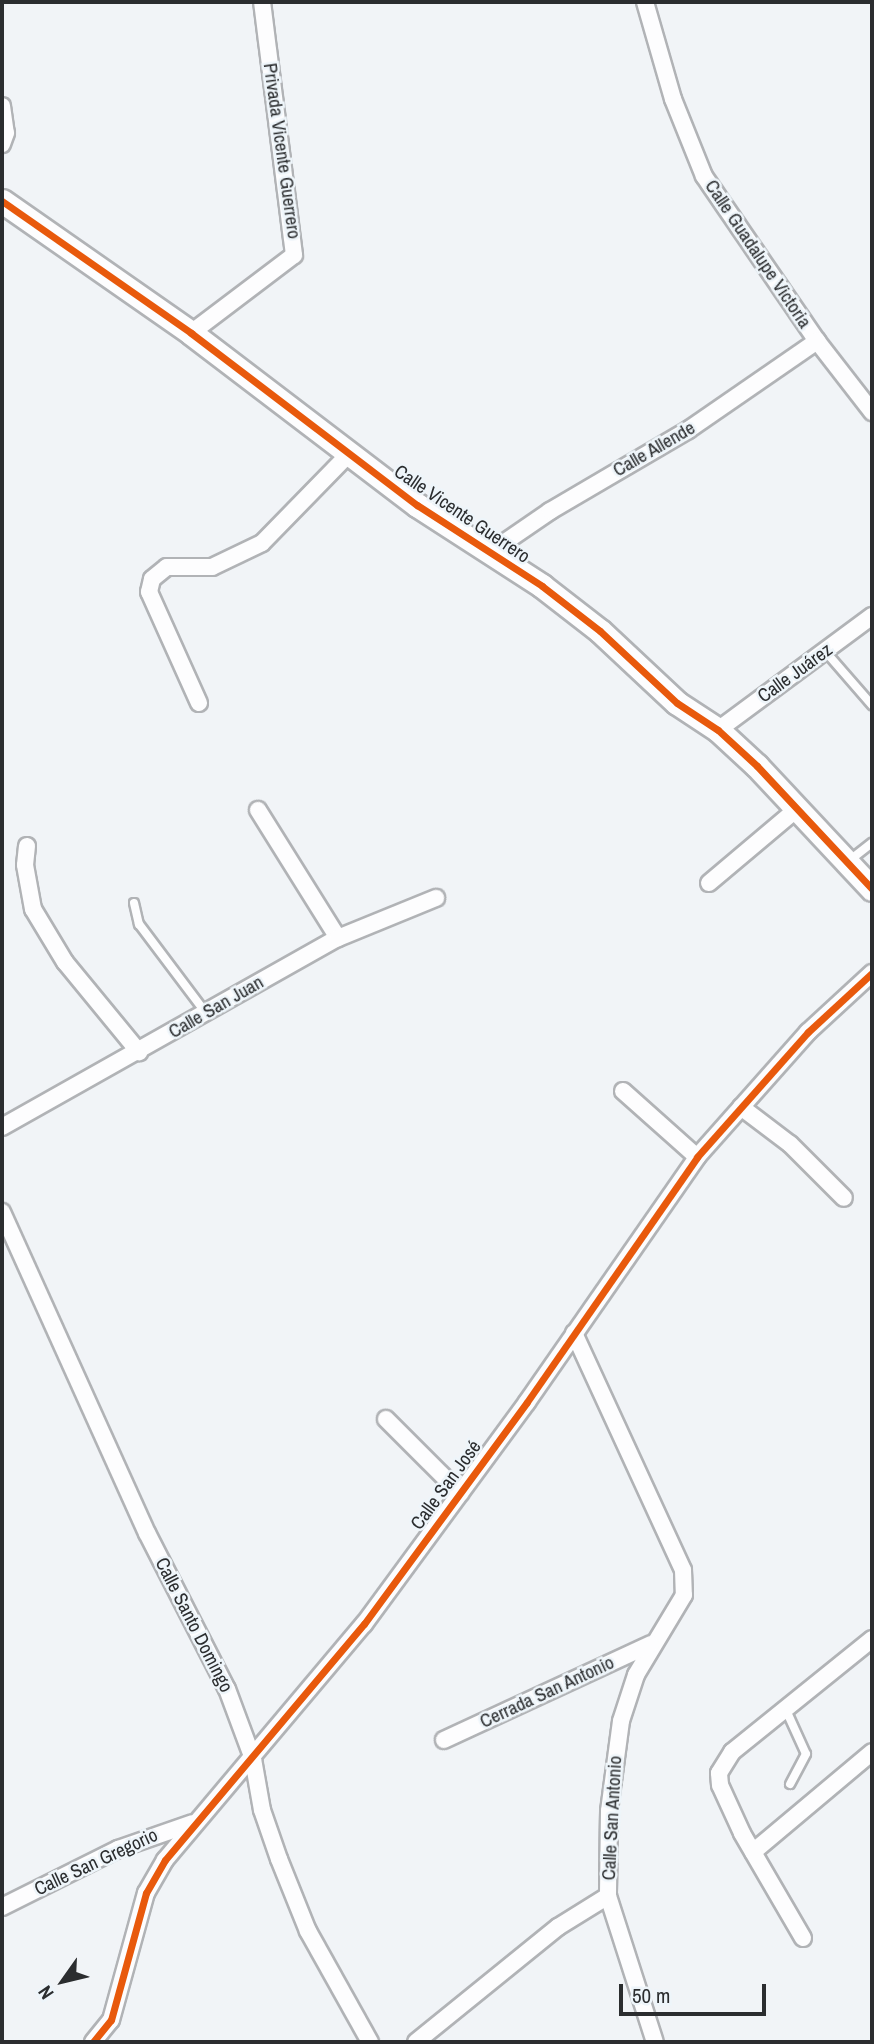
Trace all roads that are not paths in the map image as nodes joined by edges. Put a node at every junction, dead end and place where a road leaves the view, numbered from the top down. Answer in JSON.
{"nodes":[{"id":1,"x":262,"y":2,"type":"edge"},
{"id":2,"x":645,"y":2,"type":"edge"},
{"id":3,"x":2,"y":106,"type":"edge"},
{"id":4,"x":2,"y":144,"type":"edge"},
{"id":5,"x":2,"y":201,"type":"edge"},
{"id":6,"x":191,"y":334,"type":"junction"},
{"id":7,"x":817,"y":341,"type":"junction"},
{"id":8,"x":872,"y":412,"type":"edge"},
{"id":9,"x":349,"y":454,"type":"junction"},
{"id":10,"x":489,"y":553,"type":"junction"},
{"id":11,"x":872,"y":616,"type":"edge"},
{"id":12,"x":825,"y":651,"type":"junction"},
{"id":13,"x":199,"y":703,"type":"dead end"},
{"id":14,"x":872,"y":705,"type":"edge"},
{"id":15,"x":718,"y":730,"type":"junction"},
{"id":16,"x":797,"y":808,"type":"junction"},
{"id":17,"x":258,"y":810,"type":"dead end"},
{"id":18,"x":872,"y":843,"type":"edge"},
{"id":19,"x":27,"y":846,"type":"dead end"},
{"id":20,"x":848,"y":862,"type":"junction"},
{"id":21,"x":709,"y":883,"type":"dead end"},
{"id":22,"x":872,"y":889,"type":"edge"},
{"id":23,"x":436,"y":898,"type":"dead end"},
{"id":24,"x":134,"y":903,"type":"dead end"},
{"id":25,"x":338,"y":938,"type":"junction"},
{"id":26,"x":872,"y":973,"type":"edge"},
{"id":27,"x":205,"y":1012,"type":"junction"},
{"id":28,"x":139,"y":1052,"type":"junction"},
{"id":29,"x":623,"y":1091,"type":"dead end"},
{"id":30,"x":741,"y":1107,"type":"junction"},
{"id":31,"x":2,"y":1127,"type":"edge"},
{"id":32,"x":698,"y":1157,"type":"junction"},
{"id":33,"x":844,"y":1198,"type":"dead end"},
{"id":34,"x":2,"y":1212,"type":"edge"},
{"id":35,"x":574,"y":1333,"type":"junction"},
{"id":36,"x":386,"y":1419,"type":"dead end"},
{"id":37,"x":460,"y":1493,"type":"junction"},
{"id":38,"x":872,"y":1639,"type":"edge"},
{"id":39,"x":651,"y":1644,"type":"junction"},
{"id":40,"x":786,"y":1710,"type":"junction"},
{"id":41,"x":444,"y":1740,"type":"dead end"},
{"id":42,"x":872,"y":1752,"type":"edge"},
{"id":43,"x":253,"y":1759,"type":"junction"},
{"id":44,"x":790,"y":1784,"type":"dead end"},
{"id":45,"x":193,"y":1823,"type":"junction"},
{"id":46,"x":753,"y":1852,"type":"junction"},
{"id":47,"x":608,"y":1896,"type":"junction"},
{"id":48,"x":2,"y":1907,"type":"edge"},
{"id":49,"x":803,"y":1938,"type":"dead end"},
{"id":50,"x":93,"y":2042,"type":"edge"},
{"id":51,"x":370,"y":2042,"type":"edge"},
{"id":52,"x":416,"y":2042,"type":"edge"},
{"id":53,"x":656,"y":2042,"type":"edge"}],
"edges":[{"from":1,"to":6,"type":"street","name":"Privada Vicente Guerrero"},
{"from":2,"to":7,"type":"street","name":"Calle Guadalupe Victoria"},
{"from":3,"to":4,"type":"street"},
{"from":5,"to":6,"type":"street","name":"Calle Vicente Guerrero"},
{"from":6,"to":9,"type":"street","name":"Calle Vicente Guerrero"},
{"from":7,"to":8,"type":"street","name":"Calle Guadalupe Victoria"},
{"from":7,"to":10,"type":"street","name":"Calle Allende"},
{"from":9,"to":10,"type":"street","name":"Calle Vicente Guerrero"},
{"from":9,"to":13,"type":"street"},
{"from":10,"to":15,"type":"street","name":"Calle Vicente Guerrero"},
{"from":11,"to":12,"type":"street","name":"Calle Juárez"},
{"from":12,"to":14,"type":"lane"},
{"from":12,"to":15,"type":"street","name":"Calle Juárez"},
{"from":15,"to":16,"type":"street","name":"Calle Vicente Guerrero"},
{"from":16,"to":20,"type":"street","name":"Calle Vicente Guerrero"},
{"from":16,"to":21,"type":"street"},
{"from":17,"to":25,"type":"street"},
{"from":18,"to":20,"type":"lane"},
{"from":19,"to":28,"type":"street"},
{"from":20,"to":22,"type":"street","name":"Calle Vicente Guerrero"},
{"from":23,"to":25,"type":"street","name":"Calle San Juan"},
{"from":24,"to":27,"type":"lane"},
{"from":25,"to":27,"type":"street","name":"Calle San Juan"},
{"from":26,"to":30,"type":"street","name":"Calle San José"},
{"from":27,"to":28,"type":"street","name":"Calle San Juan"},
{"from":28,"to":31,"type":"street","name":"Calle San Juan"},
{"from":29,"to":32,"type":"street"},
{"from":30,"to":32,"type":"street","name":"Calle San José"},
{"from":30,"to":33,"type":"street"},
{"from":32,"to":35,"type":"street","name":"Calle San José"},
{"from":34,"to":43,"type":"street","name":"Calle Santo Domingo"},
{"from":35,"to":37,"type":"street","name":"Calle San José"},
{"from":35,"to":39,"type":"street","name":"Calle San Antonio"},
{"from":36,"to":37,"type":"street"},
{"from":37,"to":43,"type":"street","name":"Calle San José"},
{"from":38,"to":40,"type":"street"},
{"from":39,"to":41,"type":"street","name":"Cerrada San Antonio"},
{"from":39,"to":47,"type":"street","name":"Calle San Antonio"},
{"from":40,"to":44,"type":"lane"},
{"from":40,"to":46,"type":"street"},
{"from":42,"to":46,"type":"street"},
{"from":43,"to":45,"type":"street","name":"Calle San José"},
{"from":43,"to":51,"type":"street","name":"Calle Santo Domingo"},
{"from":45,"to":48,"type":"street","name":"Calle San Gregorio"},
{"from":45,"to":50,"type":"street","name":"Calle San José"},
{"from":46,"to":49,"type":"street"},
{"from":47,"to":52,"type":"street"},
{"from":47,"to":53,"type":"street","name":"Calle San Antonio"}]}
